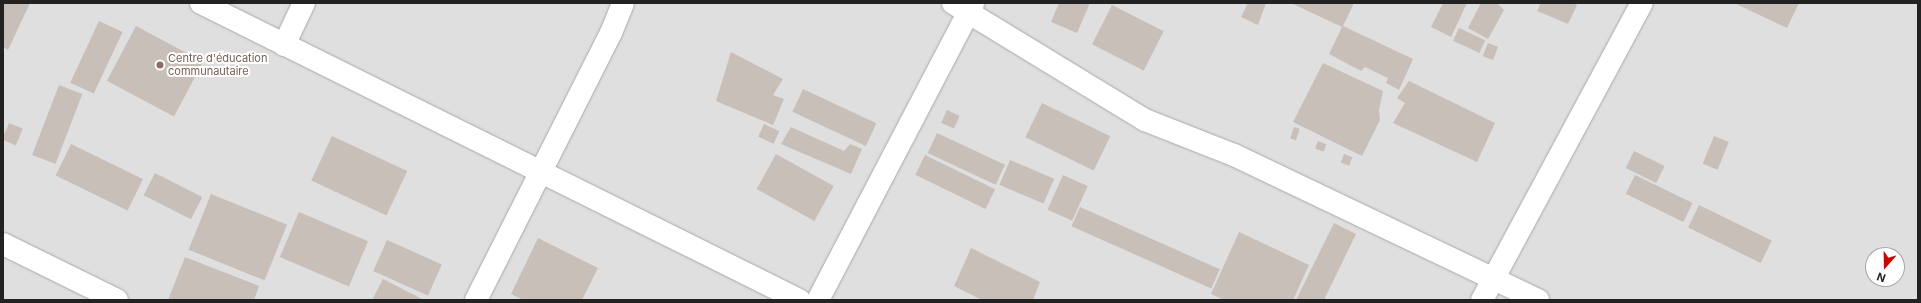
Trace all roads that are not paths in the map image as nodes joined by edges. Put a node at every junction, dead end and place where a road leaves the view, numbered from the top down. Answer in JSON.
{"nodes":[{"id":1,"x":201,"y":3,"type":"edge"},
{"id":2,"x":304,"y":3,"type":"edge"},
{"id":3,"x":623,"y":3,"type":"edge"},
{"id":4,"x":1642,"y":3,"type":"edge"},
{"id":5,"x":965,"y":6,"type":"edge"},
{"id":6,"x":284,"y":44,"type":"junction"},
{"id":7,"x":540,"y":171,"type":"junction"},
{"id":8,"x":3,"y":244,"type":"edge"},
{"id":9,"x":1495,"y":278,"type":"junction"},
{"id":10,"x":117,"y":300,"type":"edge"},
{"id":11,"x":476,"y":300,"type":"edge"},
{"id":12,"x":799,"y":300,"type":"edge"},
{"id":13,"x":818,"y":300,"type":"edge"},
{"id":14,"x":1482,"y":300,"type":"edge"},
{"id":15,"x":1538,"y":300,"type":"edge"}],
"edges":[{"from":1,"to":6,"type":"street"},
{"from":2,"to":6,"type":"street"},
{"from":3,"to":7,"type":"street"},
{"from":4,"to":9,"type":"street"},
{"from":5,"to":9,"type":"street"},
{"from":5,"to":13,"type":"street"},
{"from":6,"to":7,"type":"street"},
{"from":7,"to":11,"type":"street"},
{"from":7,"to":12,"type":"street"},
{"from":8,"to":10,"type":"street"},
{"from":9,"to":14,"type":"street"},
{"from":9,"to":15,"type":"street"}]}
